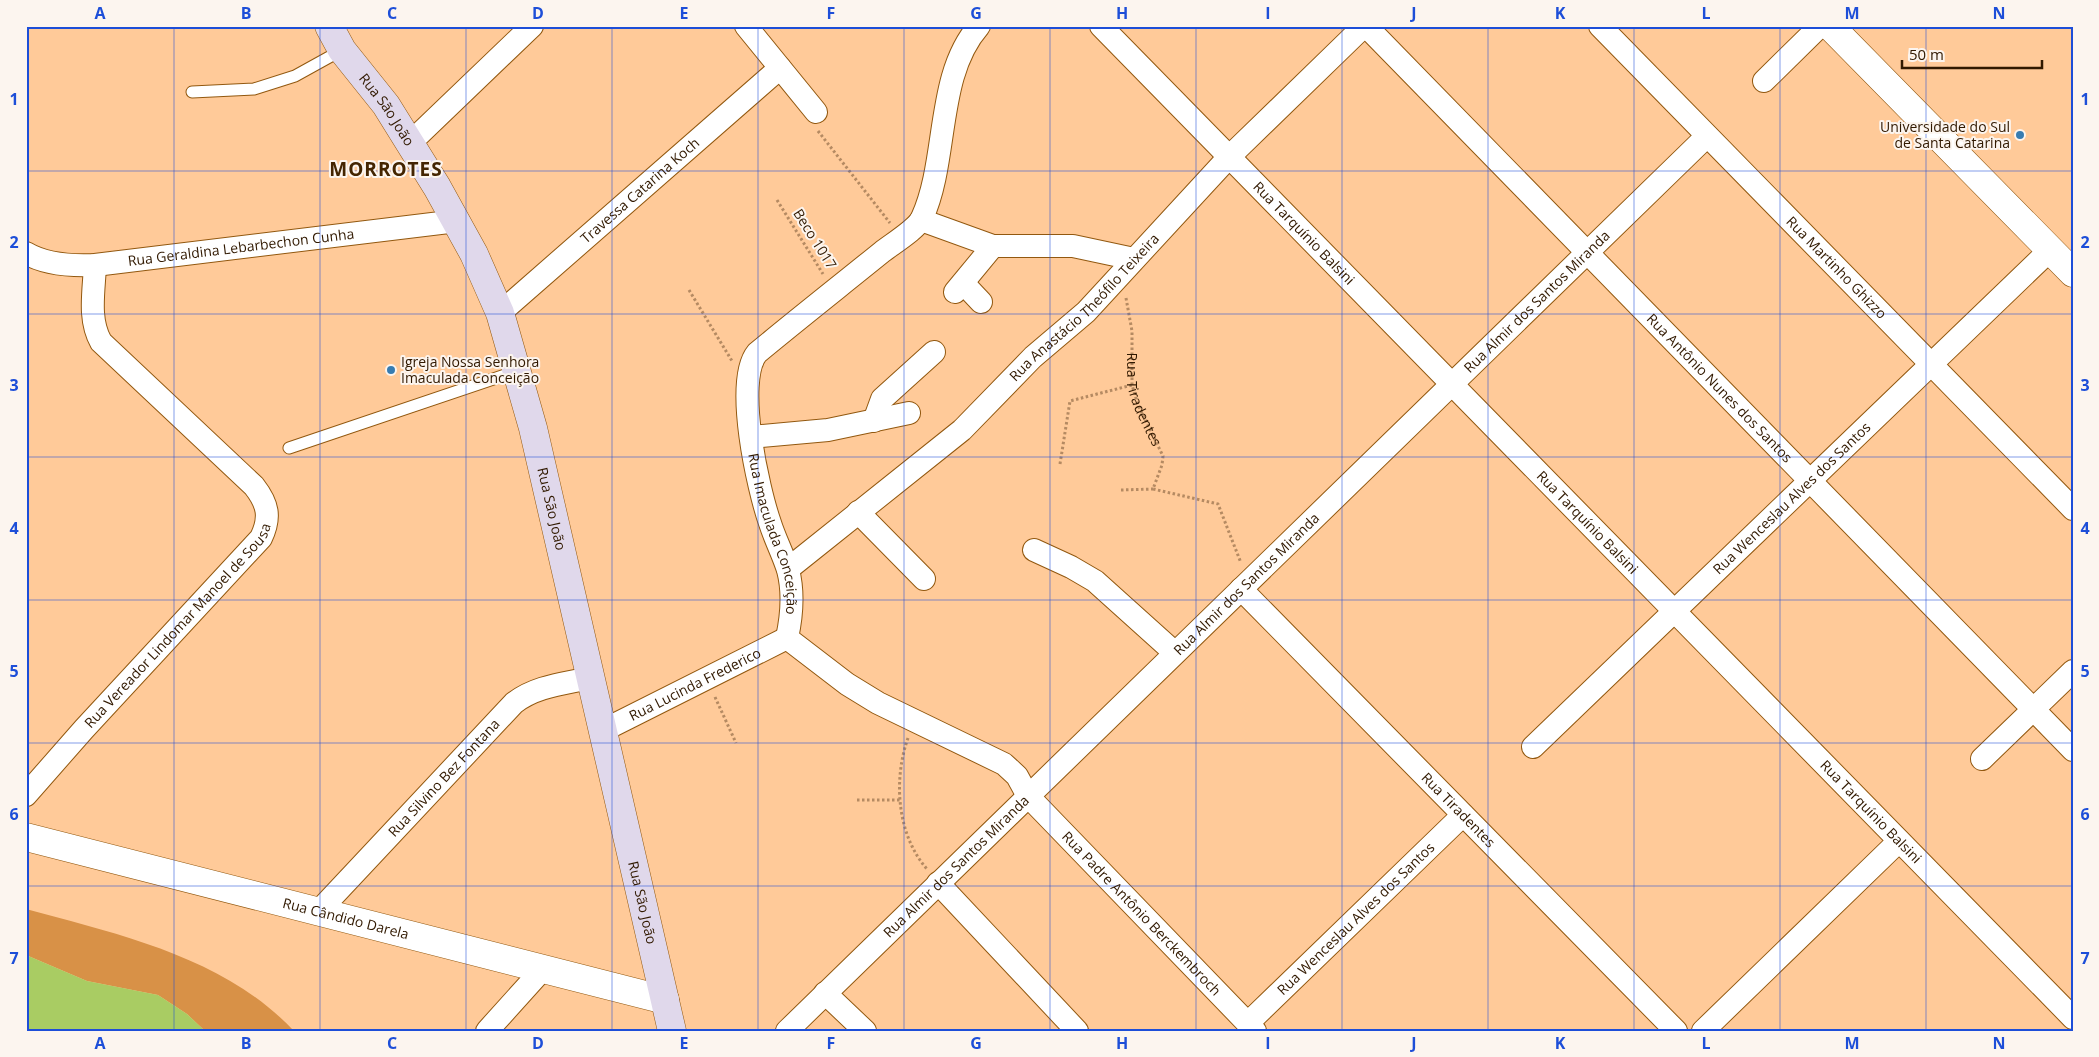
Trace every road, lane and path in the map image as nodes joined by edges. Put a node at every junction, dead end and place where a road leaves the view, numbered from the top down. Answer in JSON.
{"nodes":[{"id":1,"x":329,"y":26,"type":"edge"},
{"id":2,"x":532,"y":26,"type":"edge"},
{"id":3,"x":746,"y":26,"type":"edge"},
{"id":4,"x":979,"y":26,"type":"edge"},
{"id":5,"x":1101,"y":26,"type":"edge"},
{"id":6,"x":1365,"y":26,"type":"edge"},
{"id":7,"x":1600,"y":26,"type":"edge"},
{"id":8,"x":1820,"y":26,"type":"edge"},
{"id":9,"x":1830,"y":26,"type":"edge"},
{"id":10,"x":342,"y":50,"type":"junction"},
{"id":11,"x":780,"y":68,"type":"junction"},
{"id":12,"x":1764,"y":80,"type":"dead end"},
{"id":13,"x":192,"y":92,"type":"dead end"},
{"id":14,"x":816,"y":112,"type":"joint"},
{"id":15,"x":1707,"y":136,"type":"junction"},
{"id":16,"x":410,"y":143,"type":"junction"},
{"id":17,"x":1229,"y":157,"type":"junction"},
{"id":18,"x":777,"y":200,"type":"dead end"},
{"id":19,"x":921,"y":220,"type":"junction"},
{"id":20,"x":457,"y":221,"type":"junction"},
{"id":21,"x":901,"y":237,"type":"junction"},
{"id":22,"x":993,"y":246,"type":"junction"},
{"id":23,"x":2050,"y":250,"type":"junction"},
{"id":24,"x":26,"y":252,"type":"edge"},
{"id":25,"x":1587,"y":252,"type":"junction"},
{"id":26,"x":95,"y":265,"type":"junction"},
{"id":27,"x":1127,"y":267,"type":"junction"},
{"id":28,"x":2073,"y":273,"type":"edge"},
{"id":29,"x":688,"y":290,"type":"dead end"},
{"id":30,"x":833,"y":291,"type":"junction"},
{"id":31,"x":981,"y":302,"type":"dead end"},
{"id":32,"x":500,"y":313,"type":"junction"},
{"id":33,"x":934,"y":352,"type":"dead end"},
{"id":34,"x":1931,"y":364,"type":"junction"},
{"id":35,"x":748,"y":367,"type":"junction"},
{"id":36,"x":517,"y":371,"type":"junction"},
{"id":37,"x":1452,"y":384,"type":"junction"},
{"id":38,"x":1132,"y":385,"type":"junction"},
{"id":39,"x":909,"y":413,"type":"dead end"},
{"id":40,"x":874,"y":421,"type":"junction"},
{"id":41,"x":751,"y":437,"type":"junction"},
{"id":42,"x":289,"y":448,"type":"dead end"},
{"id":43,"x":1060,"y":464,"type":"dead end"},
{"id":44,"x":1810,"y":481,"type":"junction"},
{"id":45,"x":1153,"y":489,"type":"junction"},
{"id":46,"x":1121,"y":490,"type":"dead end"},
{"id":47,"x":2073,"y":509,"type":"edge"},
{"id":48,"x":858,"y":512,"type":"junction"},
{"id":49,"x":1034,"y":550,"type":"dead end"},
{"id":50,"x":788,"y":569,"type":"junction"},
{"id":51,"x":924,"y":579,"type":"dead end"},
{"id":52,"x":1244,"y":586,"type":"junction"},
{"id":53,"x":1674,"y":612,"type":"junction"},
{"id":54,"x":787,"y":638,"type":"junction"},
{"id":55,"x":1175,"y":653,"type":"junction"},
{"id":56,"x":2073,"y":671,"type":"edge"},
{"id":57,"x":590,"y":678,"type":"junction"},
{"id":58,"x":706,"y":678,"type":"junction"},
{"id":59,"x":2033,"y":709,"type":"junction"},
{"id":60,"x":914,"y":722,"type":"junction"},
{"id":61,"x":602,"y":731,"type":"junction"},
{"id":62,"x":736,"y":743,"type":"dead end"},
{"id":63,"x":1533,"y":747,"type":"dead end"},
{"id":64,"x":2073,"y":750,"type":"edge"},
{"id":65,"x":1982,"y":759,"type":"dead end"},
{"id":66,"x":26,"y":794,"type":"edge"},
{"id":67,"x":1028,"y":796,"type":"junction"},
{"id":68,"x":857,"y":800,"type":"dead end"},
{"id":69,"x":900,"y":800,"type":"junction"},
{"id":70,"x":1463,"y":815,"type":"junction"},
{"id":71,"x":26,"y":837,"type":"edge"},
{"id":72,"x":1899,"y":842,"type":"junction"},
{"id":73,"x":938,"y":883,"type":"junction"},
{"id":74,"x":318,"y":912,"type":"junction"},
{"id":75,"x":543,"y":969,"type":"junction"},
{"id":76,"x":825,"y":993,"type":"junction"},
{"id":77,"x":665,"y":1000,"type":"junction"},
{"id":78,"x":2073,"y":1018,"type":"edge"},
{"id":79,"x":1251,"y":1027,"type":"edge"},
{"id":80,"x":487,"y":1031,"type":"edge"},
{"id":81,"x":672,"y":1031,"type":"edge"},
{"id":82,"x":787,"y":1031,"type":"edge"},
{"id":83,"x":865,"y":1031,"type":"edge"},
{"id":84,"x":1078,"y":1031,"type":"edge"},
{"id":85,"x":1676,"y":1031,"type":"edge"},
{"id":86,"x":1703,"y":1031,"type":"edge"}],
"edges":[{"from":1,"to":10,"type":"main road","name":"Rua São João"},
{"from":2,"to":16,"type":"street"},
{"from":3,"to":11,"type":"street"},
{"from":4,"to":19,"type":"street"},
{"from":5,"to":17,"type":"street","name":"Rua Tarquínio Balsini"},
{"from":6,"to":17,"type":"street","name":"Rua Anastácio Theófilo Teixeira"},
{"from":6,"to":25,"type":"street","name":"Rua Antônio Nunes dos Santos"},
{"from":7,"to":15,"type":"street","name":"Rua Martinho Ghizzo"},
{"from":8,"to":12,"type":"street"},
{"from":9,"to":23,"type":"street"},
{"from":10,"to":13,"type":"lane"},
{"from":10,"to":16,"type":"main road","name":"Rua São João"},
{"from":11,"to":14,"type":"street"},
{"from":11,"to":32,"type":"street","name":"Travessa Catarina Koch"},
{"from":14,"to":21,"type":"path"},
{"from":15,"to":25,"type":"street","name":"Rua Almir dos Santos Miranda"},
{"from":15,"to":34,"type":"street","name":"Rua Martinho Ghizzo"},
{"from":16,"to":20,"type":"main road","name":"Rua São João"},
{"from":17,"to":27,"type":"street","name":"Rua Anastácio Theófilo Teixeira"},
{"from":17,"to":37,"type":"street","name":"Rua Tarquínio Balsini"},
{"from":18,"to":30,"type":"path","name":"Beco 1017"},
{"from":19,"to":21,"type":"street"},
{"from":19,"to":22,"type":"street"},
{"from":20,"to":26,"type":"street","name":"Rua Geraldina Lebarbechon Cunha"},
{"from":20,"to":32,"type":"main road","name":"Rua São João"},
{"from":21,"to":30,"type":"street"},
{"from":22,"to":27,"type":"street"},
{"from":22,"to":31,"type":"street"},
{"from":23,"to":28,"type":"street"},
{"from":23,"to":34,"type":"street","name":"Rua Wenceslau Alves dos Santos"},
{"from":24,"to":26,"type":"street","name":"Rua Geraldina Lebarbechon Cunha"},
{"from":25,"to":37,"type":"street","name":"Rua Almir dos Santos Miranda"},
{"from":25,"to":44,"type":"street","name":"Rua Antônio Nunes dos Santos"},
{"from":26,"to":66,"type":"street","name":"Rua Vereador Lindomar Manoel de Sousa"},
{"from":27,"to":38,"type":"path","name":"Rua Tiradentes"},
{"from":27,"to":48,"type":"street","name":"Rua Anastácio Theófilo Teixeira"},
{"from":29,"to":35,"type":"path"},
{"from":30,"to":35,"type":"street"},
{"from":32,"to":36,"type":"main road","name":"Rua São João"},
{"from":33,"to":40,"type":"street"},
{"from":34,"to":44,"type":"street","name":"Rua Wenceslau Alves dos Santos"},
{"from":34,"to":47,"type":"street","name":"Rua Martinho Ghizzo"},
{"from":35,"to":41,"type":"street","name":"Rua Imaculada Conceição"},
{"from":36,"to":42,"type":"lane"},
{"from":36,"to":57,"type":"main road","name":"Rua São João"},
{"from":37,"to":52,"type":"street","name":"Rua Almir dos Santos Miranda"},
{"from":37,"to":53,"type":"street","name":"Rua Tarquínio Balsini"},
{"from":38,"to":43,"type":"path"},
{"from":38,"to":45,"type":"path","name":"Rua Tiradentes"},
{"from":39,"to":40,"type":"street"},
{"from":40,"to":41,"type":"street"},
{"from":41,"to":50,"type":"street","name":"Rua Imaculada Conceição"},
{"from":44,"to":53,"type":"street","name":"Rua Wenceslau Alves dos Santos"},
{"from":44,"to":59,"type":"street","name":"Rua Antônio Nunes dos Santos"},
{"from":45,"to":46,"type":"path"},
{"from":45,"to":52,"type":"path"},
{"from":48,"to":50,"type":"street","name":"Rua Anastácio Theófilo Teixeira"},
{"from":48,"to":51,"type":"street"},
{"from":49,"to":55,"type":"street"},
{"from":50,"to":54,"type":"street","name":"Rua Imaculada Conceição"},
{"from":52,"to":55,"type":"street","name":"Rua Almir dos Santos Miranda"},
{"from":52,"to":70,"type":"street","name":"Rua Tiradentes"},
{"from":53,"to":63,"type":"street","name":"Rua Wenceslau Alves dos Santos"},
{"from":53,"to":72,"type":"street","name":"Rua Tarquínio Balsini"},
{"from":54,"to":58,"type":"street","name":"Rua Lucinda Frederico"},
{"from":54,"to":60,"type":"street","name":"Rua Imaculada Conceição"},
{"from":55,"to":67,"type":"street","name":"Rua Almir dos Santos Miranda"},
{"from":56,"to":59,"type":"street"},
{"from":57,"to":61,"type":"main road","name":"Rua São João"},
{"from":57,"to":74,"type":"street","name":"Rua Silvino Bez Fontana"},
{"from":58,"to":61,"type":"street","name":"Rua Lucinda Frederico"},
{"from":58,"to":62,"type":"path"},
{"from":59,"to":64,"type":"street","name":"Rua Antônio Nunes dos Santos"},
{"from":59,"to":65,"type":"street"},
{"from":60,"to":67,"type":"street","name":"Rua Imaculada Conceição"},
{"from":60,"to":69,"type":"path"},
{"from":61,"to":77,"type":"main road","name":"Rua São João"},
{"from":67,"to":73,"type":"street","name":"Rua Almir dos Santos Miranda"},
{"from":67,"to":79,"type":"street","name":"Rua Padre Antônio Berckembroch"},
{"from":68,"to":69,"type":"path"},
{"from":69,"to":73,"type":"path"},
{"from":70,"to":79,"type":"street","name":"Rua Wenceslau Alves dos Santos"},
{"from":70,"to":85,"type":"street","name":"Rua Tiradentes"},
{"from":71,"to":74,"type":"street","name":"Rua Cândido Darela"},
{"from":72,"to":78,"type":"street","name":"Rua Tarquínio Balsini"},
{"from":72,"to":86,"type":"street"},
{"from":73,"to":76,"type":"street","name":"Rua Almir dos Santos Miranda"},
{"from":73,"to":84,"type":"street"},
{"from":74,"to":75,"type":"street","name":"Rua Cândido Darela"},
{"from":75,"to":77,"type":"street","name":"Rua Cândido Darela"},
{"from":75,"to":80,"type":"street"},
{"from":76,"to":82,"type":"street","name":"Rua Almir dos Santos Miranda"},
{"from":76,"to":83,"type":"street"},
{"from":77,"to":81,"type":"main road","name":"Rua São João"}]}
